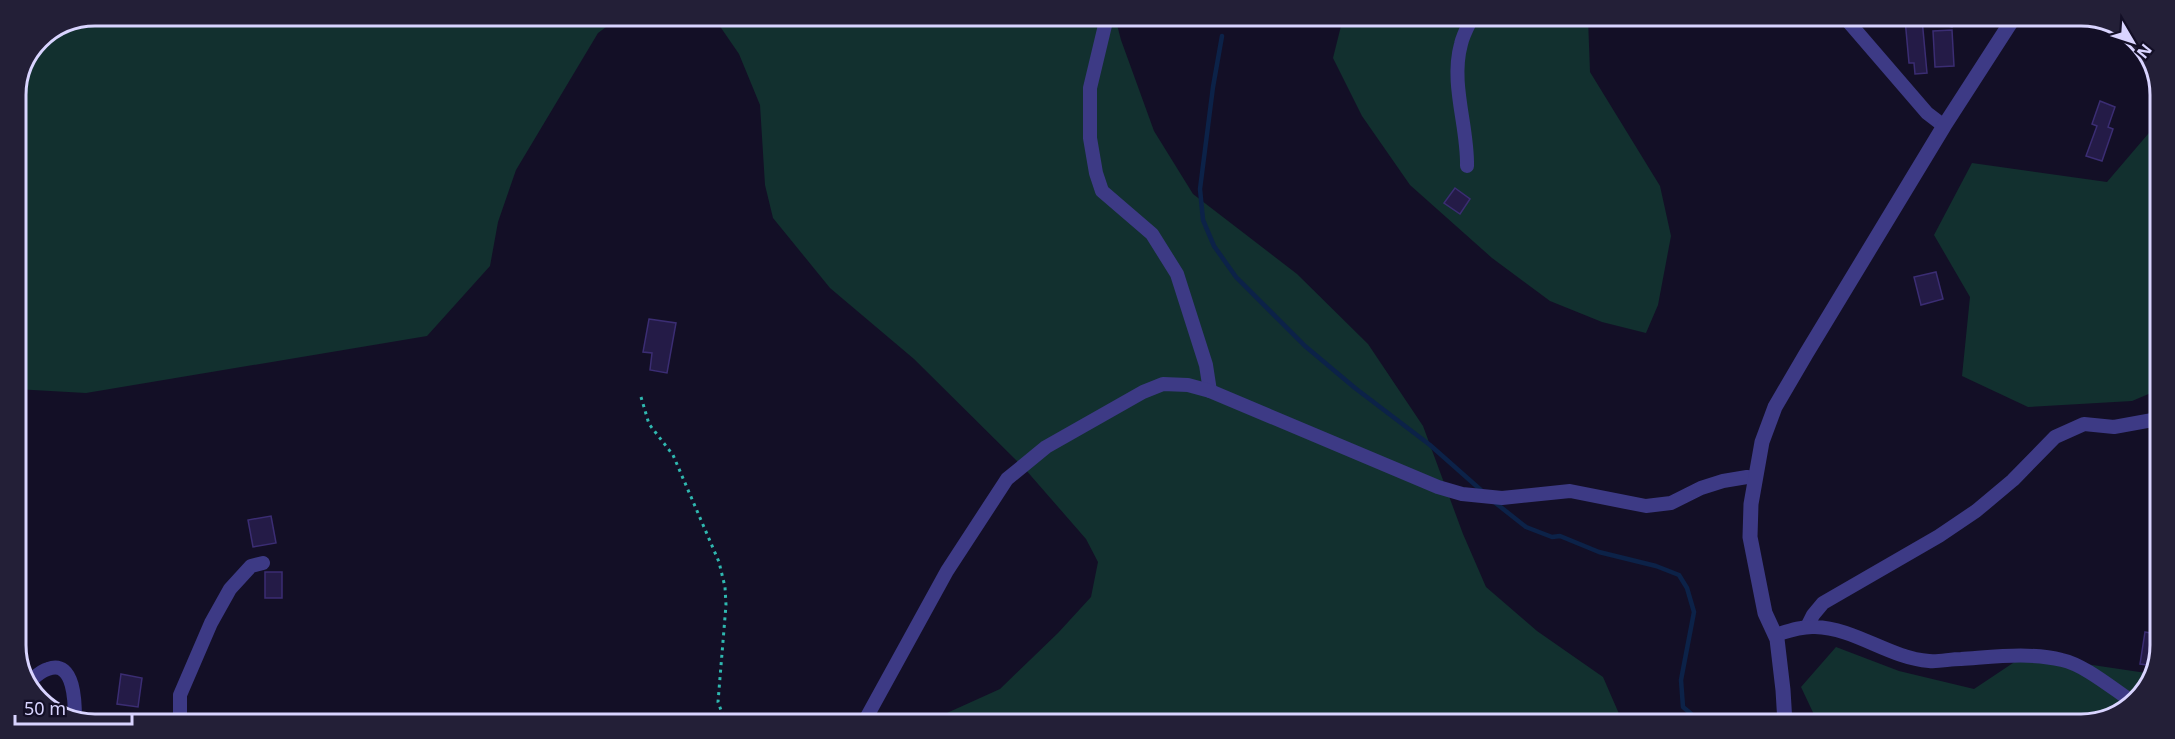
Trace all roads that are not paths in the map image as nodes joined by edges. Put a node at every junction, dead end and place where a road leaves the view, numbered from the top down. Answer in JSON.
{"nodes":[{"id":1,"x":1105,"y":26,"type":"edge"},
{"id":2,"x":1468,"y":26,"type":"edge"},
{"id":3,"x":1852,"y":26,"type":"edge"},
{"id":4,"x":2008,"y":26,"type":"edge"},
{"id":5,"x":1944,"y":126,"type":"junction"},
{"id":6,"x":1467,"y":166,"type":"dead end"},
{"id":7,"x":1210,"y":391,"type":"junction"},
{"id":8,"x":2150,"y":421,"type":"edge"},
{"id":9,"x":1755,"y":478,"type":"junction"},
{"id":10,"x":263,"y":563,"type":"dead end"},
{"id":11,"x":1808,"y":627,"type":"junction"},
{"id":12,"x":1774,"y":635,"type":"junction"},
{"id":13,"x":35,"y":678,"type":"edge"},
{"id":14,"x":2125,"y":697,"type":"edge"},
{"id":15,"x":75,"y":711,"type":"edge"},
{"id":16,"x":180,"y":714,"type":"edge"},
{"id":17,"x":868,"y":714,"type":"edge"},
{"id":18,"x":1784,"y":714,"type":"edge"}],
"edges":[{"from":1,"to":7,"type":"street"},
{"from":2,"to":6,"type":"street"},
{"from":3,"to":5,"type":"street"},
{"from":4,"to":5,"type":"street"},
{"from":5,"to":9,"type":"street"},
{"from":7,"to":9,"type":"street"},
{"from":7,"to":17,"type":"street"},
{"from":8,"to":11,"type":"street"},
{"from":9,"to":12,"type":"street"},
{"from":10,"to":16,"type":"street"},
{"from":11,"to":12,"type":"street"},
{"from":11,"to":14,"type":"street"},
{"from":12,"to":18,"type":"street"},
{"from":13,"to":15,"type":"street"}]}
